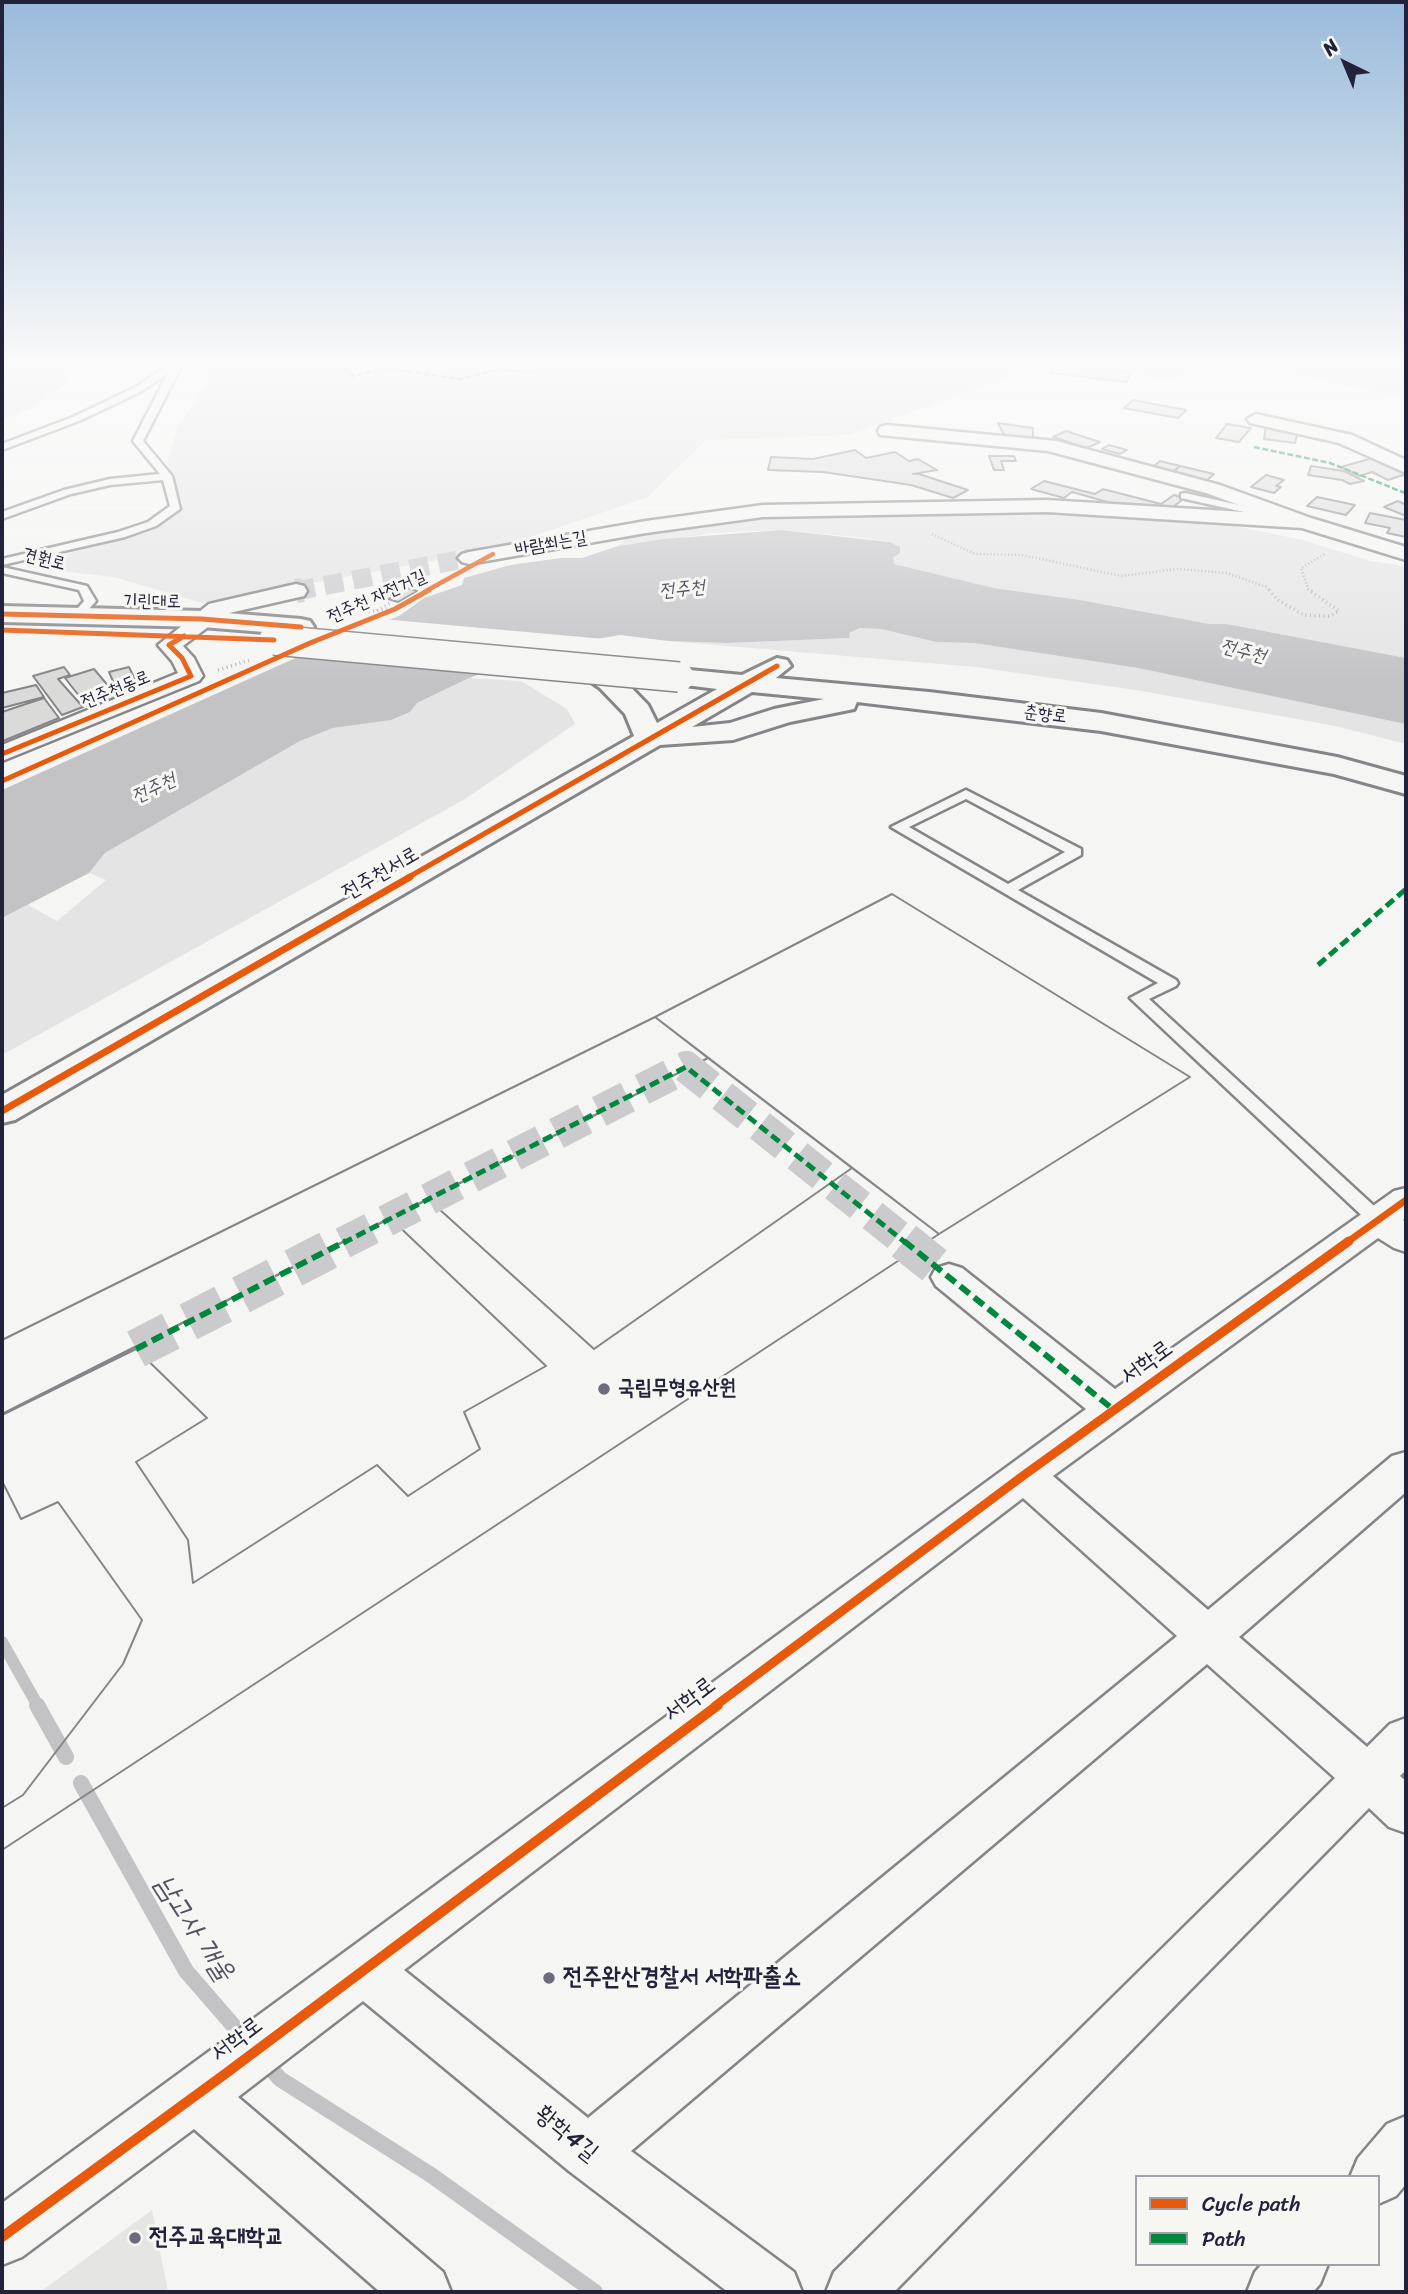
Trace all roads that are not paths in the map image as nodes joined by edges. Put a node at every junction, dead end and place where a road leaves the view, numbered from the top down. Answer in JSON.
{"nodes":[{"id":1,"x":164,"y":472,"type":"edge"},
{"id":2,"x":1150,"y":472,"type":"edge"},
{"id":3,"x":167,"y":476,"type":"junction"},
{"id":4,"x":1406,"y":482,"type":"edge"},
{"id":5,"x":1406,"y":494,"type":"edge"},
{"id":6,"x":1185,"y":496,"type":"dead end"},
{"id":7,"x":2,"y":516,"type":"edge"},
{"id":8,"x":1304,"y":522,"type":"junction"},
{"id":9,"x":1406,"y":554,"type":"edge"},
{"id":10,"x":469,"y":558,"type":"tunnel mouth"},
{"id":11,"x":2,"y":562,"type":"edge"},
{"id":12,"x":2,"y":570,"type":"edge"},
{"id":13,"x":296,"y":591,"type":"tunnel mouth"},
{"id":14,"x":2,"y":614,"type":"edge"},
{"id":15,"x":77,"y":616,"type":"junction"},
{"id":16,"x":193,"y":627,"type":"junction"},
{"id":17,"x":2,"y":630,"type":"edge"},
{"id":18,"x":705,"y":660,"type":"joint"},
{"id":19,"x":776,"y":666,"type":"junction"},
{"id":20,"x":590,"y":668,"type":"junction"},
{"id":21,"x":751,"y":682,"type":"junction"},
{"id":22,"x":929,"y":700,"type":"junction"},
{"id":23,"x":650,"y":739,"type":"junction"},
{"id":24,"x":2,"y":754,"type":"edge"},
{"id":25,"x":1406,"y":759,"type":"edge"},
{"id":26,"x":1406,"y":785,"type":"edge"},
{"id":27,"x":1007,"y":890,"type":"junction"},
{"id":28,"x":2,"y":1111,"type":"edge"},
{"id":29,"x":1397,"y":1220,"type":"edge"},
{"id":30,"x":949,"y":1277,"type":"tunnel mouth"},
{"id":31,"x":1114,"y":1410,"type":"junction"},
{"id":32,"x":1406,"y":1468,"type":"edge"},
{"id":33,"x":1024,"y":1475,"type":"junction"},
{"id":34,"x":1209,"y":1636,"type":"junction"},
{"id":35,"x":1406,"y":1739,"type":"edge"},
{"id":36,"x":1368,"y":1778,"type":"junction"},
{"id":37,"x":1406,"y":1811,"type":"edge"},
{"id":38,"x":363,"y":1969,"type":"junction"},
{"id":39,"x":210,"y":2084,"type":"junction"},
{"id":40,"x":1406,"y":2143,"type":"edge"},
{"id":41,"x":588,"y":2152,"type":"junction"},
{"id":42,"x":1379,"y":2175,"type":"edge"},
{"id":43,"x":2,"y":2237,"type":"edge"},
{"id":44,"x":1298,"y":2266,"type":"edge"},
{"id":45,"x":423,"y":2292,"type":"edge"},
{"id":46,"x":774,"y":2292,"type":"edge"},
{"id":47,"x":854,"y":2292,"type":"edge"},
{"id":48,"x":1275,"y":2292,"type":"edge"}],
"edges":[{"from":1,"to":3,"type":"lane","name":"견훤로"},
{"from":2,"to":8,"type":"street","name":"바람쐬는길"},
{"from":3,"to":7,"type":"lane"},
{"from":3,"to":11,"type":"lane","name":"견훤로"},
{"from":4,"to":5,"type":"street"},
{"from":6,"to":8,"type":"lane"},
{"from":8,"to":9,"type":"street","name":"바람쐬는길"},
{"from":8,"to":10,"type":"street","name":"바람쐬는길"},
{"from":12,"to":15,"type":"lane","name":"견훤로"},
{"from":13,"to":16,"type":"street"},
{"from":14,"to":15,"type":"street","name":"기린대로"},
{"from":15,"to":16,"type":"street","name":"기린대로"},
{"from":16,"to":17,"type":"street","name":"기린대로"},
{"from":16,"to":18,"type":"street","name":"기린대로"},
{"from":16,"to":20,"type":"street","name":"기린대로","bridge":true},
{"from":16,"to":24,"type":"street","name":"전주천동로"},
{"from":18,"to":19,"type":"street","name":"춘향로"},
{"from":19,"to":21,"type":"street","name":"전주천서로"},
{"from":19,"to":25,"type":"street","name":"춘향로"},
{"from":20,"to":21,"type":"street","name":"춘향로","bridge":true},
{"from":20,"to":23,"type":"street"},
{"from":21,"to":22,"type":"street","name":"춘향로"},
{"from":21,"to":23,"type":"street","name":"전주천서로"},
{"from":22,"to":23,"type":"street"},
{"from":22,"to":26,"type":"street","name":"춘향로"},
{"from":23,"to":28,"type":"street","name":"전주천서로"},
{"from":27,"to":27,"type":"lane"},
{"from":27,"to":29,"type":"lane"},
{"from":29,"to":31,"type":"street","name":"서학로"},
{"from":30,"to":31,"type":"street"},
{"from":31,"to":33,"type":"street","name":"서학로"},
{"from":32,"to":34,"type":"street"},
{"from":33,"to":34,"type":"street"},
{"from":33,"to":38,"type":"street","name":"서학로"},
{"from":34,"to":36,"type":"street"},
{"from":34,"to":41,"type":"street"},
{"from":35,"to":36,"type":"street"},
{"from":36,"to":37,"type":"street"},
{"from":36,"to":47,"type":"street"},
{"from":38,"to":39,"type":"street","name":"서학로"},
{"from":38,"to":41,"type":"street","name":"황학4길"},
{"from":39,"to":43,"type":"street","name":"서학로"},
{"from":39,"to":45,"type":"street"},
{"from":40,"to":42,"type":"street"},
{"from":41,"to":46,"type":"street","name":"황학4길"},
{"from":44,"to":48,"type":"street"}]}
